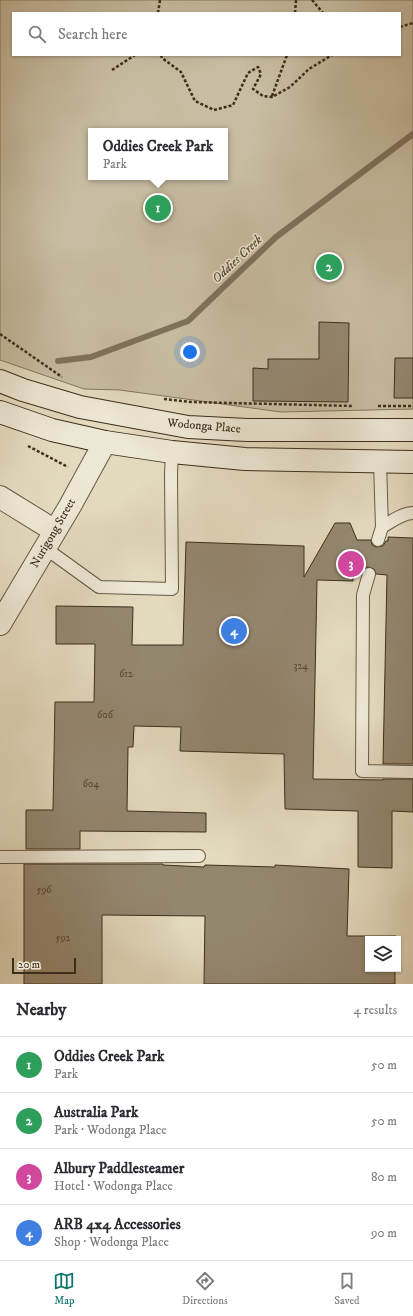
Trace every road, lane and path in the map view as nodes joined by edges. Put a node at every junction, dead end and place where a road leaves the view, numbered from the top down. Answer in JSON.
{"nodes":[{"id":1,"x":160,"y":0,"type":"edge"},
{"id":2,"x":296,"y":0,"type":"edge"},
{"id":3,"x":312,"y":0,"type":"edge"},
{"id":4,"x":158,"y":12,"type":"edge"},
{"id":5,"x":295,"y":12,"type":"edge"},
{"id":6,"x":322,"y":12,"type":"edge"},
{"id":7,"x":413,"y":23,"type":"edge"},
{"id":8,"x":401,"y":27,"type":"edge"},
{"id":9,"x":133,"y":56,"type":"edge"},
{"id":10,"x":162,"y":56,"type":"edge"},
{"id":11,"x":287,"y":56,"type":"edge"},
{"id":12,"x":330,"y":56,"type":"edge"},
{"id":13,"x":112,"y":70,"type":"dead end"},
{"id":14,"x":272,"y":97,"type":"junction"},
{"id":15,"x":0,"y":334,"type":"edge"},
{"id":16,"x":68,"y":379,"type":"dead end"},
{"id":17,"x":0,"y":381,"type":"edge"},
{"id":18,"x":161,"y":398,"type":"dead end"},
{"id":19,"x":358,"y":406,"type":"dead end"},
{"id":20,"x":374,"y":406,"type":"dead end"},
{"id":21,"x":413,"y":406,"type":"edge"},
{"id":22,"x":0,"y":412,"type":"edge"},
{"id":23,"x":413,"y":430,"type":"edge"},
{"id":24,"x":105,"y":442,"type":"junction"},
{"id":25,"x":26,"y":445,"type":"dead end"},
{"id":26,"x":172,"y":452,"type":"junction"},
{"id":27,"x":380,"y":462,"type":"junction"},
{"id":28,"x":413,"y":462,"type":"edge"},
{"id":29,"x":86,"y":477,"type":"junction"},
{"id":30,"x":0,"y":497,"type":"edge"},
{"id":31,"x":413,"y":513,"type":"edge"},
{"id":32,"x":382,"y":528,"type":"junction"},
{"id":33,"x":50,"y":539,"type":"junction"},
{"id":34,"x":378,"y":540,"type":"dead end"},
{"id":35,"x":369,"y":574,"type":"dead end"},
{"id":36,"x":0,"y":624,"type":"edge"},
{"id":37,"x":413,"y":772,"type":"edge"},
{"id":38,"x":199,"y":856,"type":"dead end"},
{"id":39,"x":0,"y":857,"type":"edge"}],
"edges":[{"from":1,"to":4,"type":"path"},
{"from":2,"to":5,"type":"path"},
{"from":3,"to":6,"type":"path"},
{"from":7,"to":8,"type":"path"},
{"from":9,"to":13,"type":"path"},
{"from":10,"to":14,"type":"path"},
{"from":11,"to":14,"type":"path"},
{"from":12,"to":14,"type":"path"},
{"from":15,"to":16,"type":"path"},
{"from":17,"to":23,"type":"main road","name":"Wodonga Place"},
{"from":18,"to":19,"type":"path"},
{"from":20,"to":21,"type":"path"},
{"from":22,"to":24,"type":"main road"},
{"from":24,"to":26,"type":"main road"},
{"from":24,"to":29,"type":"main road","name":"Nurigong Street"},
{"from":25,"to":29,"type":"path"},
{"from":26,"to":27,"type":"main road"},
{"from":26,"to":33,"type":"lane"},
{"from":27,"to":28,"type":"main road"},
{"from":27,"to":32,"type":"lane"},
{"from":29,"to":33,"type":"main road","name":"Nurigong Street"},
{"from":30,"to":33,"type":"main road"},
{"from":31,"to":32,"type":"lane"},
{"from":32,"to":34,"type":"lane"},
{"from":33,"to":36,"type":"main road","name":"Nurigong Street"},
{"from":35,"to":37,"type":"lane"},
{"from":38,"to":39,"type":"lane"}]}
